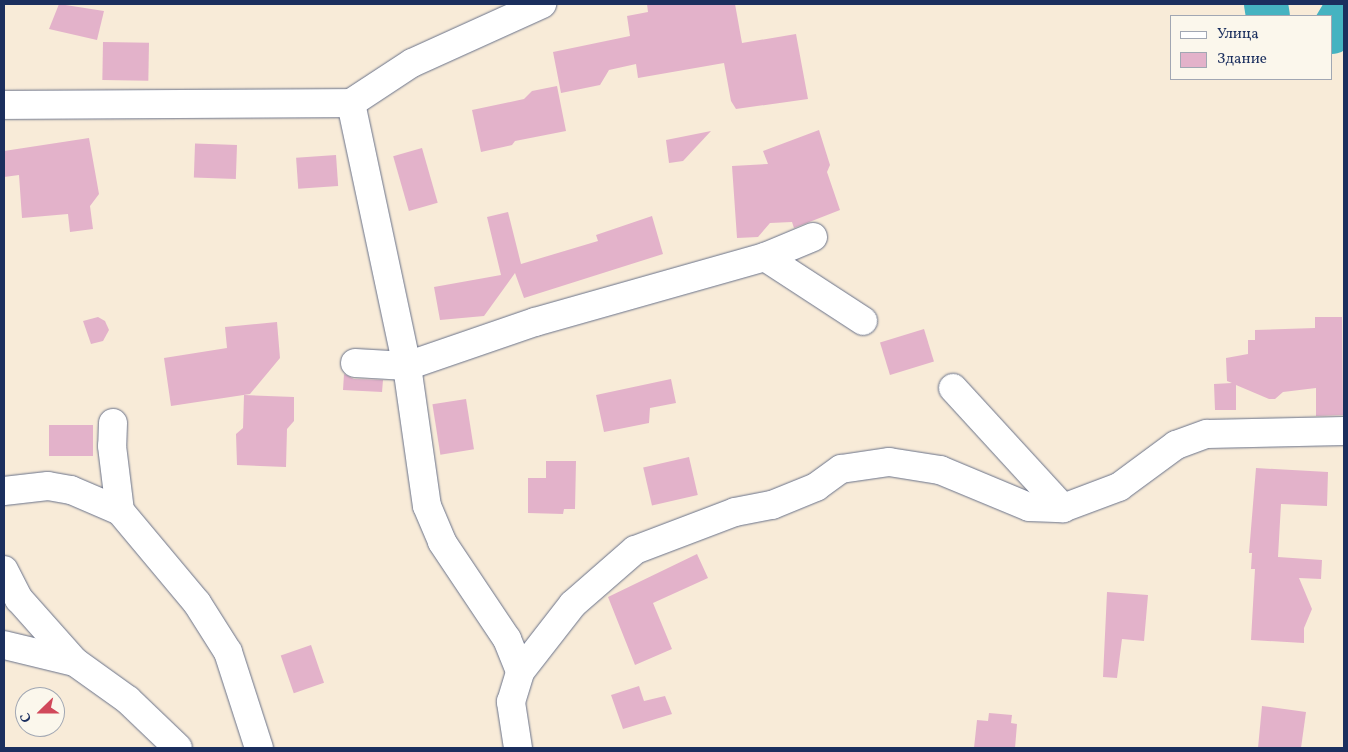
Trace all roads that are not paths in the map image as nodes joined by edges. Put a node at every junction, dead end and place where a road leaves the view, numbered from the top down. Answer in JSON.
{"nodes":[{"id":1,"x":542,"y":4,"type":"edge"},
{"id":2,"x":351,"y":103,"type":"junction"},
{"id":3,"x":4,"y":105,"type":"edge"},
{"id":4,"x":813,"y":237,"type":"dead end"},
{"id":5,"x":764,"y":257,"type":"junction"},
{"id":6,"x":863,"y":321,"type":"dead end"},
{"id":7,"x":355,"y":363,"type":"dead end"},
{"id":8,"x":407,"y":366,"type":"junction"},
{"id":9,"x":953,"y":388,"type":"dead end"},
{"id":10,"x":113,"y":423,"type":"dead end"},
{"id":11,"x":1344,"y":431,"type":"edge"},
{"id":12,"x":4,"y":491,"type":"edge"},
{"id":13,"x":1063,"y":508,"type":"junction"},
{"id":14,"x":120,"y":511,"type":"junction"},
{"id":15,"x":4,"y":570,"type":"edge"},
{"id":16,"x":4,"y":645,"type":"edge"},
{"id":17,"x":74,"y":662,"type":"junction"},
{"id":18,"x":520,"y":672,"type":"junction"},
{"id":19,"x":178,"y":748,"type":"edge"},
{"id":20,"x":259,"y":748,"type":"edge"},
{"id":21,"x":518,"y":748,"type":"edge"}],
"edges":[{"from":1,"to":2,"type":"street"},
{"from":2,"to":3,"type":"street"},
{"from":2,"to":8,"type":"street"},
{"from":4,"to":5,"type":"street"},
{"from":5,"to":6,"type":"street"},
{"from":5,"to":8,"type":"street"},
{"from":7,"to":8,"type":"street"},
{"from":8,"to":18,"type":"street"},
{"from":9,"to":13,"type":"street"},
{"from":10,"to":14,"type":"street"},
{"from":11,"to":13,"type":"street"},
{"from":12,"to":14,"type":"street"},
{"from":13,"to":18,"type":"street"},
{"from":14,"to":20,"type":"street"},
{"from":15,"to":17,"type":"street"},
{"from":16,"to":17,"type":"street"},
{"from":17,"to":19,"type":"street"},
{"from":18,"to":21,"type":"street"}]}
